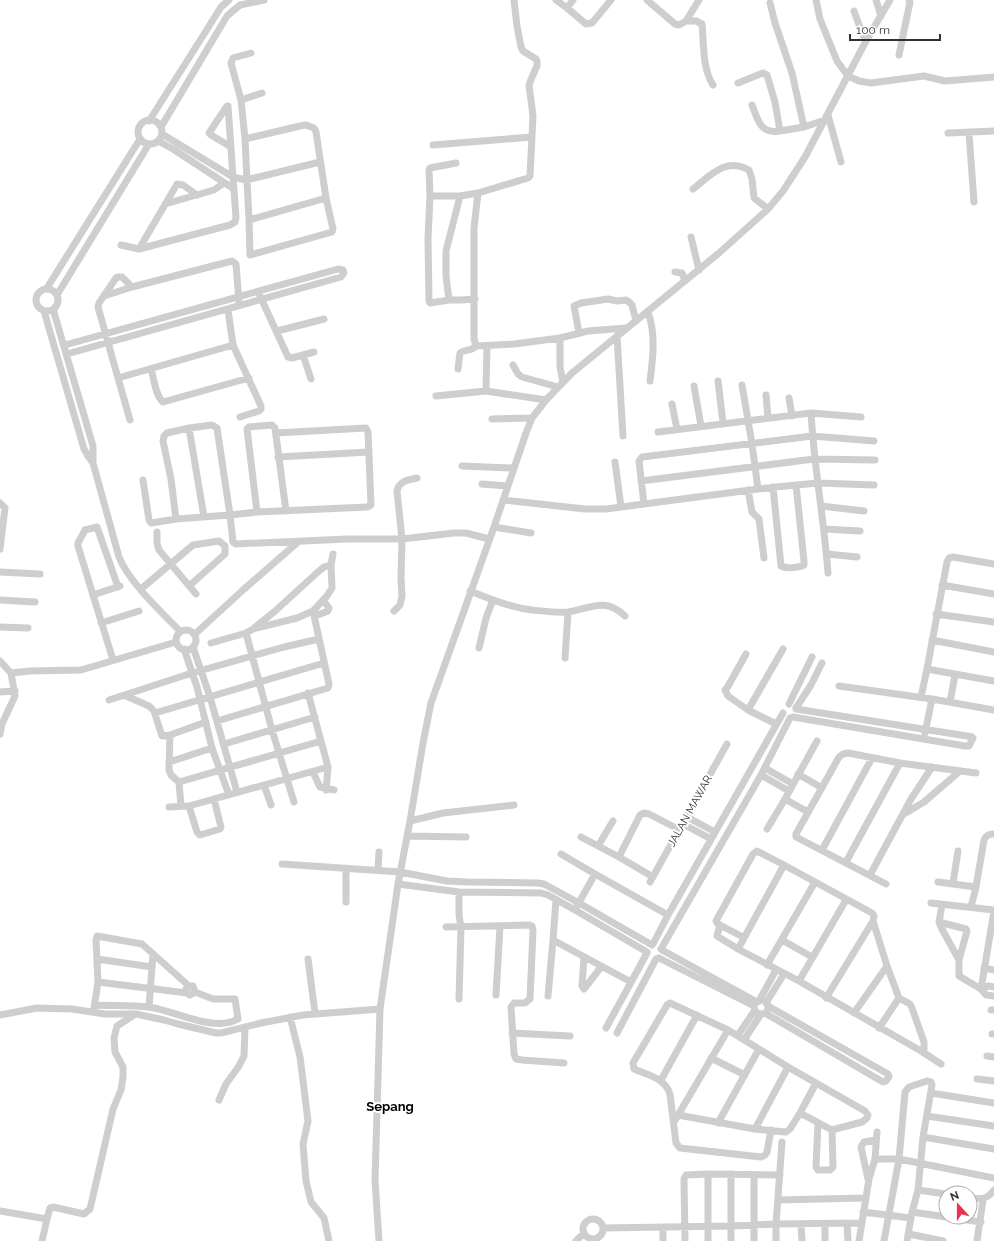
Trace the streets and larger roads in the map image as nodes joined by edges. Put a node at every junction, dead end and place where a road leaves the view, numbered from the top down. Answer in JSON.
{"nodes":[{"id":1,"x":229,"y":0,"type":"edge"},
{"id":2,"x":264,"y":0,"type":"edge"},
{"id":3,"x":514,"y":0,"type":"edge"},
{"id":4,"x":556,"y":0,"type":"edge"},
{"id":5,"x":573,"y":0,"type":"edge"},
{"id":6,"x":611,"y":0,"type":"edge"},
{"id":7,"x":647,"y":0,"type":"edge"},
{"id":8,"x":816,"y":0,"type":"edge"},
{"id":9,"x":876,"y":0,"type":"edge"},
{"id":10,"x":890,"y":0,"type":"edge"},
{"id":11,"x":909,"y":0,"type":"edge"},
{"id":12,"x":696,"y":1,"type":"edge"},
{"id":13,"x":770,"y":4,"type":"dead end"},
{"id":14,"x":566,"y":8,"type":"junction"},
{"id":15,"x":854,"y":11,"type":"dead end"},
{"id":16,"x":881,"y":16,"type":"junction"},
{"id":17,"x":686,"y":21,"type":"junction"},
{"id":18,"x":866,"y":41,"type":"junction"},
{"id":19,"x":251,"y":53,"type":"dead end"},
{"id":20,"x":899,"y":55,"type":"dead end"},
{"id":21,"x":848,"y":76,"type":"junction"},
{"id":22,"x":994,"y":77,"type":"edge"},
{"id":23,"x":738,"y":83,"type":"dead end"},
{"id":24,"x":713,"y":85,"type":"dead end"},
{"id":25,"x":262,"y":93,"type":"dead end"},
{"id":26,"x":240,"y":100,"type":"junction"},
{"id":27,"x":752,"y":104,"type":"dead end"},
{"id":28,"x":826,"y":117,"type":"junction"},
{"id":29,"x":149,"y":121,"type":"junction"},
{"id":30,"x":804,"y":127,"type":"junction"},
{"id":31,"x":161,"y":130,"type":"junction"},
{"id":32,"x":780,"y":131,"type":"junction"},
{"id":33,"x":994,"y":131,"type":"edge"},
{"id":34,"x":969,"y":133,"type":"junction"},
{"id":35,"x":948,"y":134,"type":"dead end"},
{"id":36,"x":532,"y":137,"type":"junction"},
{"id":37,"x":140,"y":139,"type":"junction"},
{"id":38,"x":244,"y":139,"type":"junction"},
{"id":39,"x":158,"y":141,"type":"junction"},
{"id":40,"x":177,"y":142,"type":"junction"},
{"id":41,"x":149,"y":144,"type":"junction"},
{"id":42,"x":433,"y":145,"type":"dead end"},
{"id":43,"x":231,"y":147,"type":"junction"},
{"id":44,"x":173,"y":149,"type":"junction"},
{"id":45,"x":320,"y":162,"type":"junction"},
{"id":46,"x":841,"y":162,"type":"dead end"},
{"id":47,"x":456,"y":163,"type":"dead end"},
{"id":48,"x":218,"y":168,"type":"junction"},
{"id":49,"x":214,"y":175,"type":"junction"},
{"id":50,"x":233,"y":177,"type":"junction"},
{"id":51,"x":246,"y":180,"type":"junction"},
{"id":52,"x":224,"y":183,"type":"junction"},
{"id":53,"x":234,"y":189,"type":"junction"},
{"id":54,"x":693,"y":189,"type":"dead end"},
{"id":55,"x":478,"y":193,"type":"junction"},
{"id":56,"x":197,"y":195,"type":"junction"},
{"id":57,"x":430,"y":196,"type":"junction"},
{"id":58,"x":460,"y":196,"type":"junction"},
{"id":59,"x":326,"y":198,"type":"junction"},
{"id":60,"x":974,"y":202,"type":"dead end"},
{"id":61,"x":165,"y":204,"type":"junction"},
{"id":62,"x":768,"y":209,"type":"junction"},
{"id":63,"x":249,"y":220,"type":"junction"},
{"id":64,"x":691,"y":237,"type":"dead end"},
{"id":65,"x":121,"y":245,"type":"dead end"},
{"id":66,"x":139,"y":249,"type":"junction"},
{"id":67,"x":699,"y":270,"type":"junction"},
{"id":68,"x":675,"y":272,"type":"dead end"},
{"id":69,"x":686,"y":281,"type":"junction"},
{"id":70,"x":47,"y":288,"type":"junction"},
{"id":71,"x":132,"y":288,"type":"junction"},
{"id":72,"x":259,"y":292,"type":"junction"},
{"id":73,"x":57,"y":295,"type":"junction"},
{"id":74,"x":104,"y":296,"type":"junction"},
{"id":75,"x":239,"y":297,"type":"junction"},
{"id":76,"x":261,"y":299,"type":"junction"},
{"id":77,"x":475,"y":299,"type":"junction"},
{"id":78,"x":449,"y":300,"type":"junction"},
{"id":79,"x":240,"y":306,"type":"junction"},
{"id":80,"x":53,"y":309,"type":"junction"},
{"id":81,"x":228,"y":310,"type":"junction"},
{"id":82,"x":44,"y":311,"type":"junction"},
{"id":83,"x":648,"y":312,"type":"junction"},
{"id":84,"x":324,"y":319,"type":"dead end"},
{"id":85,"x":636,"y":321,"type":"junction"},
{"id":86,"x":626,"y":328,"type":"junction"},
{"id":87,"x":277,"y":331,"type":"junction"},
{"id":88,"x":105,"y":333,"type":"junction"},
{"id":89,"x":579,"y":333,"type":"junction"},
{"id":90,"x":617,"y":336,"type":"junction"},
{"id":91,"x":560,"y":338,"type":"junction"},
{"id":92,"x":108,"y":342,"type":"junction"},
{"id":93,"x":65,"y":346,"type":"junction"},
{"id":94,"x":233,"y":346,"type":"junction"},
{"id":95,"x":476,"y":346,"type":"junction"},
{"id":96,"x":487,"y":346,"type":"junction"},
{"id":97,"x":314,"y":352,"type":"dead end"},
{"id":98,"x":67,"y":354,"type":"junction"},
{"id":99,"x":303,"y":355,"type":"junction"},
{"id":100,"x":513,"y":365,"type":"dead end"},
{"id":101,"x":151,"y":369,"type":"junction"},
{"id":102,"x":458,"y":369,"type":"dead end"},
{"id":103,"x":118,"y":378,"type":"junction"},
{"id":104,"x":249,"y":378,"type":"junction"},
{"id":105,"x":311,"y":379,"type":"dead end"},
{"id":106,"x":650,"y":381,"type":"dead end"},
{"id":107,"x":718,"y":381,"type":"dead end"},
{"id":108,"x":561,"y":385,"type":"junction"},
{"id":109,"x":742,"y":385,"type":"dead end"},
{"id":110,"x":694,"y":386,"type":"dead end"},
{"id":111,"x":486,"y":391,"type":"junction"},
{"id":112,"x":766,"y":395,"type":"dead end"},
{"id":113,"x":436,"y":396,"type":"dead end"},
{"id":114,"x":789,"y":398,"type":"dead end"},
{"id":115,"x":546,"y":400,"type":"junction"},
{"id":116,"x":672,"y":404,"type":"dead end"},
{"id":117,"x":811,"y":413,"type":"junction"},
{"id":118,"x":792,"y":416,"type":"junction"},
{"id":119,"x":240,"y":417,"type":"dead end"},
{"id":120,"x":861,"y":417,"type":"dead end"},
{"id":121,"x":532,"y":418,"type":"junction"},
{"id":122,"x":768,"y":418,"type":"junction"},
{"id":123,"x":492,"y":419,"type":"dead end"},
{"id":124,"x":130,"y":420,"type":"dead end"},
{"id":125,"x":748,"y":421,"type":"junction"},
{"id":126,"x":723,"y":424,"type":"junction"},
{"id":127,"x":701,"y":426,"type":"junction"},
{"id":128,"x":189,"y":428,"type":"junction"},
{"id":129,"x":677,"y":429,"type":"junction"},
{"id":130,"x":658,"y":432,"type":"dead end"},
{"id":131,"x":276,"y":433,"type":"junction"},
{"id":132,"x":623,"y":436,"type":"dead end"},
{"id":133,"x":812,"y":436,"type":"junction"},
{"id":134,"x":874,"y":441,"type":"dead end"},
{"id":135,"x":752,"y":444,"type":"junction"},
{"id":136,"x":369,"y":452,"type":"junction"},
{"id":137,"x":278,"y":457,"type":"junction"},
{"id":138,"x":814,"y":459,"type":"junction"},
{"id":139,"x":874,"y":460,"type":"dead end"},
{"id":140,"x":614,"y":462,"type":"dead end"},
{"id":141,"x":93,"y":463,"type":"junction"},
{"id":142,"x":462,"y":466,"type":"dead end"},
{"id":143,"x":755,"y":467,"type":"junction"},
{"id":144,"x":513,"y":468,"type":"junction"},
{"id":145,"x":417,"y":478,"type":"dead end"},
{"id":146,"x":143,"y":480,"type":"dead end"},
{"id":147,"x":641,"y":481,"type":"junction"},
{"id":148,"x":818,"y":483,"type":"junction"},
{"id":149,"x":482,"y":484,"type":"dead end"},
{"id":150,"x":796,"y":485,"type":"junction"},
{"id":151,"x":874,"y":485,"type":"dead end"},
{"id":152,"x":507,"y":486,"type":"junction"},
{"id":153,"x":773,"y":487,"type":"junction"},
{"id":154,"x":758,"y":489,"type":"junction"},
{"id":155,"x":748,"y":490,"type":"junction"},
{"id":156,"x":503,"y":500,"type":"junction"},
{"id":157,"x":0,"y":503,"type":"edge"},
{"id":158,"x":644,"y":504,"type":"junction"},
{"id":159,"x":822,"y":506,"type":"junction"},
{"id":160,"x":621,"y":507,"type":"junction"},
{"id":161,"x":286,"y":511,"type":"junction"},
{"id":162,"x":864,"y":511,"type":"dead end"},
{"id":163,"x":258,"y":512,"type":"junction"},
{"id":164,"x":230,"y":515,"type":"junction"},
{"id":165,"x":204,"y":517,"type":"junction"},
{"id":166,"x":176,"y":519,"type":"junction"},
{"id":167,"x":494,"y":527,"type":"junction"},
{"id":168,"x":824,"y":529,"type":"junction"},
{"id":169,"x":860,"y":531,"type":"dead end"},
{"id":170,"x":157,"y":532,"type":"dead end"},
{"id":171,"x":531,"y":533,"type":"dead end"},
{"id":172,"x":489,"y":539,"type":"junction"},
{"id":173,"x":402,"y":540,"type":"junction"},
{"id":174,"x":298,"y":542,"type":"junction"},
{"id":175,"x":0,"y":549,"type":"edge"},
{"id":176,"x":333,"y":554,"type":"dead end"},
{"id":177,"x":827,"y":554,"type":"junction"},
{"id":178,"x":857,"y":557,"type":"dead end"},
{"id":179,"x":764,"y":558,"type":"dead end"},
{"id":180,"x":994,"y":564,"type":"edge"},
{"id":181,"x":170,"y":565,"type":"junction"},
{"id":182,"x":331,"y":565,"type":"junction"},
{"id":183,"x":0,"y":572,"type":"edge"},
{"id":184,"x":828,"y":573,"type":"dead end"},
{"id":185,"x":40,"y":574,"type":"dead end"},
{"id":186,"x":942,"y":585,"type":"junction"},
{"id":187,"x":188,"y":586,"type":"junction"},
{"id":188,"x":141,"y":589,"type":"junction"},
{"id":189,"x":470,"y":591,"type":"junction"},
{"id":190,"x":196,"y":594,"type":"dead end"},
{"id":191,"x":994,"y":594,"type":"edge"},
{"id":192,"x":93,"y":595,"type":"junction"},
{"id":193,"x":0,"y":600,"type":"edge"},
{"id":194,"x":323,"y":600,"type":"junction"},
{"id":195,"x":494,"y":600,"type":"junction"},
{"id":196,"x":35,"y":602,"type":"dead end"},
{"id":197,"x":139,"y":611,"type":"dead end"},
{"id":198,"x":394,"y":611,"type":"dead end"},
{"id":199,"x":568,"y":612,"type":"junction"},
{"id":200,"x":314,"y":614,"type":"junction"},
{"id":201,"x":936,"y":614,"type":"junction"},
{"id":202,"x":626,"y":616,"type":"dead end"},
{"id":203,"x":994,"y":622,"type":"edge"},
{"id":204,"x":101,"y":623,"type":"junction"},
{"id":205,"x":0,"y":627,"type":"edge"},
{"id":206,"x":28,"y":628,"type":"dead end"},
{"id":207,"x":180,"y":631,"type":"junction"},
{"id":208,"x":249,"y":632,"type":"junction"},
{"id":209,"x":195,"y":634,"type":"junction"},
{"id":210,"x":319,"y":639,"type":"junction"},
{"id":211,"x":932,"y":640,"type":"junction"},
{"id":212,"x":176,"y":642,"type":"junction"},
{"id":213,"x":211,"y":643,"type":"dead end"},
{"id":214,"x":193,"y":647,"type":"junction"},
{"id":215,"x":479,"y":648,"type":"dead end"},
{"id":216,"x":783,"y":649,"type":"dead end"},
{"id":217,"x":184,"y":650,"type":"junction"},
{"id":218,"x":994,"y":652,"type":"edge"},
{"id":219,"x":746,"y":654,"type":"dead end"},
{"id":220,"x":252,"y":656,"type":"junction"},
{"id":221,"x":812,"y":657,"type":"dead end"},
{"id":222,"x":565,"y":658,"type":"dead end"},
{"id":223,"x":113,"y":660,"type":"junction"},
{"id":224,"x":0,"y":661,"type":"edge"},
{"id":225,"x":324,"y":663,"type":"junction"},
{"id":226,"x":822,"y":663,"type":"dead end"},
{"id":227,"x":928,"y":669,"type":"junction"},
{"id":228,"x":201,"y":671,"type":"junction"},
{"id":229,"x":13,"y":673,"type":"junction"},
{"id":230,"x":192,"y":673,"type":"junction"},
{"id":231,"x":955,"y":675,"type":"junction"},
{"id":232,"x":994,"y":681,"type":"edge"},
{"id":233,"x":259,"y":682,"type":"junction"},
{"id":234,"x":839,"y":686,"type":"dead end"},
{"id":235,"x":15,"y":691,"type":"junction"},
{"id":236,"x":0,"y":692,"type":"edge"},
{"id":237,"x":308,"y":693,"type":"junction"},
{"id":238,"x":126,"y":696,"type":"junction"},
{"id":239,"x":210,"y":697,"type":"junction"},
{"id":240,"x":921,"y":697,"type":"junction"},
{"id":241,"x":201,"y":699,"type":"junction"},
{"id":242,"x":932,"y":699,"type":"junction"},
{"id":243,"x":109,"y":700,"type":"dead end"},
{"id":244,"x":950,"y":702,"type":"junction"},
{"id":245,"x":789,"y":704,"type":"junction"},
{"id":246,"x":266,"y":705,"type":"junction"},
{"id":247,"x":796,"y":709,"type":"junction"},
{"id":248,"x":748,"y":710,"type":"junction"},
{"id":249,"x":994,"y":710,"type":"edge"},
{"id":250,"x":155,"y":713,"type":"junction"},
{"id":251,"x":783,"y":713,"type":"junction"},
{"id":252,"x":315,"y":717,"type":"junction"},
{"id":253,"x":792,"y":717,"type":"junction"},
{"id":254,"x":217,"y":721,"type":"junction"},
{"id":255,"x":206,"y":722,"type":"junction"},
{"id":256,"x":1,"y":724,"type":"edge"},
{"id":257,"x":776,"y":724,"type":"junction"},
{"id":258,"x":926,"y":729,"type":"junction"},
{"id":259,"x":272,"y":730,"type":"junction"},
{"id":260,"x":0,"y":734,"type":"edge"},
{"id":261,"x":170,"y":735,"type":"junction"},
{"id":262,"x":924,"y":738,"type":"junction"},
{"id":263,"x":321,"y":741,"type":"junction"},
{"id":264,"x":817,"y":741,"type":"dead end"},
{"id":265,"x":224,"y":744,"type":"junction"},
{"id":266,"x":727,"y":744,"type":"dead end"},
{"id":267,"x":212,"y":748,"type":"junction"},
{"id":268,"x":279,"y":754,"type":"junction"},
{"id":269,"x":872,"y":758,"type":"junction"},
{"id":270,"x":169,"y":762,"type":"junction"},
{"id":271,"x":900,"y":763,"type":"junction"},
{"id":272,"x":328,"y":767,"type":"junction"},
{"id":273,"x":932,"y":767,"type":"junction"},
{"id":274,"x":231,"y":768,"type":"junction"},
{"id":275,"x":766,"y":768,"type":"junction"},
{"id":276,"x":220,"y":771,"type":"junction"},
{"id":277,"x":960,"y":771,"type":"junction"},
{"id":278,"x":313,"y":772,"type":"junction"},
{"id":279,"x":976,"y":773,"type":"dead end"},
{"id":280,"x":798,"y":774,"type":"junction"},
{"id":281,"x":762,"y":775,"type":"junction"},
{"id":282,"x":287,"y":779,"type":"junction"},
{"id":283,"x":179,"y":782,"type":"junction"},
{"id":284,"x":793,"y":784,"type":"junction"},
{"id":285,"x":264,"y":785,"type":"junction"},
{"id":286,"x":822,"y":788,"type":"junction"},
{"id":287,"x":326,"y":790,"type":"junction"},
{"id":288,"x":334,"y":790,"type":"dead end"},
{"id":289,"x":789,"y":791,"type":"junction"},
{"id":290,"x":238,"y":792,"type":"junction"},
{"id":291,"x":228,"y":794,"type":"junction"},
{"id":292,"x":214,"y":799,"type":"junction"},
{"id":293,"x":785,"y":799,"type":"junction"},
{"id":294,"x":294,"y":802,"type":"dead end"},
{"id":295,"x":271,"y":805,"type":"dead end"},
{"id":296,"x":514,"y":805,"type":"dead end"},
{"id":297,"x":169,"y":806,"type":"dead end"},
{"id":298,"x":181,"y":806,"type":"junction"},
{"id":299,"x":189,"y":806,"type":"junction"},
{"id":300,"x":808,"y":812,"type":"junction"},
{"id":301,"x":904,"y":814,"type":"junction"},
{"id":302,"x":410,"y":821,"type":"junction"},
{"id":303,"x":613,"y":821,"type":"dead end"},
{"id":304,"x":683,"y":824,"type":"junction"},
{"id":305,"x":767,"y":829,"type":"dead end"},
{"id":306,"x":994,"y":834,"type":"edge"},
{"id":307,"x":407,"y":836,"type":"junction"},
{"id":308,"x":713,"y":836,"type":"junction"},
{"id":309,"x":466,"y":837,"type":"dead end"},
{"id":310,"x":581,"y":837,"type":"dead end"},
{"id":311,"x":598,"y":846,"type":"junction"},
{"id":312,"x":822,"y":850,"type":"junction"},
{"id":313,"x":958,"y":851,"type":"dead end"},
{"id":314,"x":379,"y":852,"type":"dead end"},
{"id":315,"x":561,"y":854,"type":"dead end"},
{"id":316,"x":619,"y":856,"type":"junction"},
{"id":317,"x":846,"y":862,"type":"junction"},
{"id":318,"x":282,"y":864,"type":"dead end"},
{"id":319,"x":784,"y":865,"type":"junction"},
{"id":320,"x":346,"y":868,"type":"junction"},
{"id":321,"x":378,"y":870,"type":"junction"},
{"id":322,"x":400,"y":872,"type":"junction"},
{"id":323,"x":595,"y":874,"type":"junction"},
{"id":324,"x":870,"y":875,"type":"junction"},
{"id":325,"x":428,"y":877,"type":"junction"},
{"id":326,"x":447,"y":880,"type":"junction"},
{"id":327,"x":815,"y":882,"type":"junction"},
{"id":328,"x":938,"y":882,"type":"dead end"},
{"id":329,"x":517,"y":883,"type":"junction"},
{"id":330,"x":953,"y":883,"type":"junction"},
{"id":331,"x":398,"y":884,"type":"junction"},
{"id":332,"x":886,"y":884,"type":"dead end"},
{"id":333,"x":976,"y":887,"type":"junction"},
{"id":334,"x":425,"y":888,"type":"junction"},
{"id":335,"x":446,"y":890,"type":"junction"},
{"id":336,"x":459,"y":892,"type":"junction"},
{"id":337,"x":517,"y":893,"type":"junction"},
{"id":338,"x":556,"y":900,"type":"junction"},
{"id":339,"x":846,"y":900,"type":"junction"},
{"id":340,"x":346,"y":902,"type":"dead end"},
{"id":341,"x":579,"y":903,"type":"junction"},
{"id":342,"x":931,"y":903,"type":"dead end"},
{"id":343,"x":942,"y":905,"type":"junction"},
{"id":344,"x":971,"y":907,"type":"junction"},
{"id":345,"x":575,"y":910,"type":"junction"},
{"id":346,"x":994,"y":910,"type":"edge"},
{"id":347,"x":668,"y":915,"type":"junction"},
{"id":348,"x":873,"y":921,"type":"junction"},
{"id":349,"x":939,"y":922,"type":"junction"},
{"id":350,"x":993,"y":922,"type":"edge"},
{"id":351,"x":720,"y":925,"type":"junction"},
{"id":352,"x":500,"y":926,"type":"junction"},
{"id":353,"x":446,"y":927,"type":"dead end"},
{"id":354,"x":461,"y":927,"type":"junction"},
{"id":355,"x":743,"y":937,"type":"junction"},
{"id":356,"x":553,"y":940,"type":"junction"},
{"id":357,"x":782,"y":940,"type":"junction"},
{"id":358,"x":652,"y":944,"type":"junction"},
{"id":359,"x":991,"y":945,"type":"edge"},
{"id":360,"x":662,"y":949,"type":"junction"},
{"id":361,"x":738,"y":949,"type":"junction"},
{"id":362,"x":647,"y":952,"type":"junction"},
{"id":363,"x":153,"y":954,"type":"junction"},
{"id":364,"x":584,"y":957,"type":"junction"},
{"id":365,"x":812,"y":957,"type":"junction"},
{"id":366,"x":657,"y":958,"type":"junction"},
{"id":367,"x":97,"y":959,"type":"junction"},
{"id":368,"x":308,"y":959,"type":"dead end"},
{"id":369,"x":959,"y":960,"type":"junction"},
{"id":370,"x":767,"y":965,"type":"junction"},
{"id":371,"x":887,"y":966,"type":"junction"},
{"id":372,"x":152,"y":967,"type":"junction"},
{"id":373,"x":601,"y":967,"type":"junction"},
{"id":374,"x":984,"y":968,"type":"junction"},
{"id":375,"x":776,"y":970,"type":"junction"},
{"id":376,"x":994,"y":970,"type":"edge"},
{"id":377,"x":784,"y":974,"type":"junction"},
{"id":378,"x":798,"y":981,"type":"junction"},
{"id":379,"x":98,"y":982,"type":"junction"},
{"id":380,"x":631,"y":982,"type":"junction"},
{"id":381,"x":994,"y":987,"type":"edge"},
{"id":382,"x":151,"y":989,"type":"junction"},
{"id":383,"x":981,"y":989,"type":"junction"},
{"id":384,"x":188,"y":990,"type":"junction"},
{"id":385,"x":496,"y":996,"type":"dead end"},
{"id":386,"x":548,"y":996,"type":"dead end"},
{"id":387,"x":994,"y":996,"type":"edge"},
{"id":388,"x":459,"y":998,"type":"dead end"},
{"id":389,"x":826,"y":998,"type":"junction"},
{"id":390,"x":899,"y":998,"type":"junction"},
{"id":391,"x":149,"y":1007,"type":"junction"},
{"id":392,"x":761,"y":1007,"type":"junction"},
{"id":393,"x":380,"y":1008,"type":"junction"},
{"id":394,"x":94,"y":1009,"type":"junction"},
{"id":395,"x":315,"y":1013,"type":"junction"},
{"id":396,"x":854,"y":1013,"type":"junction"},
{"id":397,"x":136,"y":1014,"type":"junction"},
{"id":398,"x":0,"y":1015,"type":"edge"},
{"id":399,"x":697,"y":1015,"type":"junction"},
{"id":400,"x":290,"y":1017,"type":"junction"},
{"id":401,"x":245,"y":1028,"type":"junction"},
{"id":402,"x":606,"y":1028,"type":"dead end"},
{"id":403,"x":879,"y":1028,"type":"junction"},
{"id":404,"x":728,"y":1030,"type":"junction"},
{"id":405,"x":512,"y":1033,"type":"junction"},
{"id":406,"x":617,"y":1033,"type":"dead end"},
{"id":407,"x":570,"y":1036,"type":"dead end"},
{"id":408,"x":741,"y":1038,"type":"junction"},
{"id":409,"x":758,"y":1049,"type":"junction"},
{"id":410,"x":921,"y":1051,"type":"junction"},
{"id":411,"x":711,"y":1058,"type":"junction"},
{"id":412,"x":564,"y":1063,"type":"dead end"},
{"id":413,"x":941,"y":1064,"type":"dead end"},
{"id":414,"x":788,"y":1067,"type":"junction"},
{"id":415,"x":745,"y":1075,"type":"junction"},
{"id":416,"x":977,"y":1079,"type":"dead end"},
{"id":417,"x":661,"y":1080,"type":"junction"},
{"id":418,"x":994,"y":1081,"type":"edge"},
{"id":419,"x":816,"y":1083,"type":"junction"},
{"id":420,"x":931,"y":1093,"type":"junction"},
{"id":421,"x":218,"y":1100,"type":"dead end"},
{"id":422,"x":994,"y":1104,"type":"edge"},
{"id":423,"x":800,"y":1114,"type":"junction"},
{"id":424,"x":927,"y":1116,"type":"junction"},
{"id":425,"x":676,"y":1118,"type":"junction"},
{"id":426,"x":718,"y":1123,"type":"junction"},
{"id":427,"x":818,"y":1123,"type":"junction"},
{"id":428,"x":994,"y":1126,"type":"edge"},
{"id":429,"x":755,"y":1129,"type":"junction"},
{"id":430,"x":771,"y":1130,"type":"junction"},
{"id":431,"x":832,"y":1130,"type":"junction"},
{"id":432,"x":923,"y":1137,"type":"junction"},
{"id":433,"x":782,"y":1142,"type":"dead end"},
{"id":434,"x":994,"y":1149,"type":"edge"},
{"id":435,"x":875,"y":1159,"type":"junction"},
{"id":436,"x":899,"y":1159,"type":"junction"},
{"id":437,"x":920,"y":1163,"type":"junction"},
{"id":438,"x":708,"y":1174,"type":"junction"},
{"id":439,"x":731,"y":1174,"type":"junction"},
{"id":440,"x":754,"y":1175,"type":"junction"},
{"id":441,"x":780,"y":1175,"type":"junction"},
{"id":442,"x":994,"y":1178,"type":"edge"},
{"id":443,"x":868,"y":1179,"type":"junction"},
{"id":444,"x":918,"y":1190,"type":"junction"},
{"id":445,"x":994,"y":1190,"type":"edge"},
{"id":446,"x":938,"y":1193,"type":"edge"},
{"id":447,"x":865,"y":1198,"type":"junction"},
{"id":448,"x":978,"y":1199,"type":"edge"},
{"id":449,"x":778,"y":1200,"type":"junction"},
{"id":450,"x":983,"y":1200,"type":"junction"},
{"id":451,"x":0,"y":1211,"type":"edge"},
{"id":452,"x":863,"y":1212,"type":"junction"},
{"id":453,"x":912,"y":1215,"type":"junction"},
{"id":454,"x":888,"y":1216,"type":"junction"},
{"id":455,"x":47,"y":1219,"type":"junction"},
{"id":456,"x":981,"y":1222,"type":"junction"},
{"id":457,"x":861,"y":1223,"type":"junction"},
{"id":458,"x":776,"y":1224,"type":"junction"},
{"id":459,"x":801,"y":1224,"type":"junction"},
{"id":460,"x":825,"y":1224,"type":"junction"},
{"id":461,"x":847,"y":1224,"type":"junction"},
{"id":462,"x":708,"y":1226,"type":"junction"},
{"id":463,"x":731,"y":1226,"type":"junction"},
{"id":464,"x":754,"y":1226,"type":"junction"},
{"id":465,"x":685,"y":1227,"type":"junction"},
{"id":466,"x":603,"y":1228,"type":"junction"},
{"id":467,"x":663,"y":1228,"type":"junction"},
{"id":468,"x":584,"y":1233,"type":"junction"},
{"id":469,"x":908,"y":1238,"type":"edge"},
{"id":470,"x":599,"y":1239,"type":"edge"},
{"id":471,"x":588,"y":1240,"type":"edge"},
{"id":472,"x":42,"y":1241,"type":"edge"},
{"id":473,"x":329,"y":1241,"type":"edge"},
{"id":474,"x":379,"y":1241,"type":"edge"},
{"id":475,"x":576,"y":1241,"type":"edge"},
{"id":476,"x":663,"y":1241,"type":"edge"},
{"id":477,"x":685,"y":1241,"type":"edge"},
{"id":478,"x":708,"y":1241,"type":"edge"},
{"id":479,"x":731,"y":1241,"type":"edge"},
{"id":480,"x":754,"y":1241,"type":"edge"},
{"id":481,"x":776,"y":1241,"type":"edge"},
{"id":482,"x":802,"y":1241,"type":"edge"},
{"id":483,"x":826,"y":1241,"type":"edge"},
{"id":484,"x":848,"y":1241,"type":"edge"},
{"id":485,"x":859,"y":1241,"type":"edge"},
{"id":486,"x":884,"y":1241,"type":"edge"},
{"id":487,"x":944,"y":1241,"type":"edge"},
{"id":488,"x":977,"y":1241,"type":"edge"}],
"edges":[{"from":1,"to":29,"type":"street"},
{"from":2,"to":31,"type":"street"},
{"from":3,"to":36,"type":"street"},
{"from":4,"to":14,"type":"street"},
{"from":5,"to":14,"type":"street"},
{"from":6,"to":14,"type":"street"},
{"from":7,"to":17,"type":"street"},
{"from":8,"to":21,"type":"street"},
{"from":9,"to":16,"type":"street"},
{"from":10,"to":16,"type":"street"},
{"from":11,"to":20,"type":"street"},
{"from":12,"to":17,"type":"street"},
{"from":13,"to":30,"type":"street"},
{"from":15,"to":18,"type":"street"},
{"from":16,"to":18,"type":"street"},
{"from":17,"to":24,"type":"street"},
{"from":18,"to":21,"type":"street"},
{"from":19,"to":26,"type":"street"},
{"from":21,"to":22,"type":"street"},
{"from":21,"to":28,"type":"street"},
{"from":23,"to":32,"type":"street"},
{"from":25,"to":26,"type":"street"},
{"from":26,"to":38,"type":"street"},
{"from":27,"to":32,"type":"street"},
{"from":28,"to":30,"type":"street"},
{"from":28,"to":46,"type":"street"},
{"from":28,"to":62,"type":"street"},
{"from":29,"to":31,"type":"street"},
{"from":29,"to":37,"type":"street"},
{"from":30,"to":32,"type":"street"},
{"from":31,"to":39,"type":"street"},
{"from":31,"to":40,"type":"street"},
{"from":33,"to":34,"type":"street"},
{"from":34,"to":35,"type":"street"},
{"from":34,"to":60,"type":"street"},
{"from":36,"to":42,"type":"street"},
{"from":36,"to":55,"type":"street"},
{"from":37,"to":41,"type":"street"},
{"from":37,"to":70,"type":"street"},
{"from":38,"to":45,"type":"street"},
{"from":38,"to":51,"type":"street"},
{"from":39,"to":41,"type":"street"},
{"from":39,"to":44,"type":"street"},
{"from":40,"to":44,"type":"street"},
{"from":40,"to":48,"type":"street"},
{"from":41,"to":73,"type":"street"},
{"from":43,"to":43,"type":"street"},
{"from":43,"to":50,"type":"street"},
{"from":44,"to":49,"type":"street"},
{"from":45,"to":51,"type":"street"},
{"from":45,"to":59,"type":"street"},
{"from":47,"to":57,"type":"street"},
{"from":48,"to":49,"type":"street"},
{"from":48,"to":50,"type":"street"},
{"from":49,"to":52,"type":"street"},
{"from":50,"to":51,"type":"street"},
{"from":50,"to":53,"type":"street"},
{"from":51,"to":63,"type":"street"},
{"from":52,"to":53,"type":"street"},
{"from":52,"to":56,"type":"street"},
{"from":53,"to":66,"type":"street"},
{"from":54,"to":62,"type":"street"},
{"from":55,"to":58,"type":"street"},
{"from":55,"to":77,"type":"street"},
{"from":56,"to":61,"type":"street"},
{"from":56,"to":61,"type":"street"},
{"from":57,"to":58,"type":"street"},
{"from":57,"to":78,"type":"street"},
{"from":58,"to":78,"type":"street"},
{"from":59,"to":63,"type":"street"},
{"from":59,"to":63,"type":"street"},
{"from":61,"to":66,"type":"street"},
{"from":62,"to":67,"type":"street"},
{"from":64,"to":67,"type":"street"},
{"from":65,"to":66,"type":"street"},
{"from":67,"to":69,"type":"street"},
{"from":68,"to":69,"type":"street"},
{"from":69,"to":83,"type":"street"},
{"from":70,"to":73,"type":"street"},
{"from":70,"to":82,"type":"street"},
{"from":71,"to":74,"type":"street"},
{"from":71,"to":74,"type":"street"},
{"from":71,"to":75,"type":"street"},
{"from":72,"to":75,"type":"street"},
{"from":72,"to":76,"type":"street"},
{"from":72,"to":76,"type":"street"},
{"from":73,"to":80,"type":"street"},
{"from":74,"to":88,"type":"street"},
{"from":75,"to":79,"type":"street"},
{"from":75,"to":88,"type":"street"},
{"from":76,"to":79,"type":"street"},
{"from":76,"to":87,"type":"street"},
{"from":77,"to":78,"type":"street"},
{"from":77,"to":95,"type":"street"},
{"from":79,"to":81,"type":"street"},
{"from":80,"to":82,"type":"street"},
{"from":80,"to":93,"type":"street"},
{"from":81,"to":92,"type":"street"},
{"from":81,"to":94,"type":"street"},
{"from":82,"to":141,"type":"street"},
{"from":83,"to":85,"type":"street"},
{"from":83,"to":106,"type":"street"},
{"from":84,"to":87,"type":"street"},
{"from":85,"to":86,"type":"street"},
{"from":85,"to":89,"type":"street"},
{"from":86,"to":89,"type":"street"},
{"from":86,"to":90,"type":"street"},
{"from":87,"to":99,"type":"street"},
{"from":88,"to":92,"type":"street"},
{"from":88,"to":93,"type":"street"},
{"from":89,"to":91,"type":"street"},
{"from":90,"to":108,"type":"street"},
{"from":90,"to":132,"type":"street"},
{"from":91,"to":96,"type":"street"},
{"from":91,"to":108,"type":"street"},
{"from":92,"to":98,"type":"street"},
{"from":92,"to":103,"type":"street"},
{"from":93,"to":98,"type":"street"},
{"from":94,"to":101,"type":"street"},
{"from":94,"to":104,"type":"street"},
{"from":95,"to":96,"type":"street"},
{"from":95,"to":102,"type":"street"},
{"from":96,"to":111,"type":"street"},
{"from":97,"to":99,"type":"street"},
{"from":98,"to":141,"type":"street"},
{"from":99,"to":105,"type":"street"},
{"from":100,"to":108,"type":"street"},
{"from":101,"to":103,"type":"street"},
{"from":101,"to":104,"type":"street"},
{"from":103,"to":124,"type":"street"},
{"from":104,"to":119,"type":"street"},
{"from":107,"to":126,"type":"street"},
{"from":108,"to":115,"type":"street"},
{"from":109,"to":125,"type":"street"},
{"from":110,"to":127,"type":"street"},
{"from":111,"to":113,"type":"street"},
{"from":111,"to":115,"type":"street"},
{"from":112,"to":122,"type":"street"},
{"from":114,"to":118,"type":"street"},
{"from":115,"to":121,"type":"street"},
{"from":116,"to":129,"type":"street"},
{"from":117,"to":118,"type":"street"},
{"from":117,"to":120,"type":"street"},
{"from":117,"to":133,"type":"street"},
{"from":118,"to":122,"type":"street"},
{"from":121,"to":123,"type":"street"},
{"from":121,"to":144,"type":"street"},
{"from":122,"to":125,"type":"street"},
{"from":125,"to":126,"type":"street"},
{"from":125,"to":135,"type":"street"},
{"from":126,"to":127,"type":"street"},
{"from":127,"to":129,"type":"street"},
{"from":128,"to":164,"type":"street"},
{"from":128,"to":165,"type":"street"},
{"from":128,"to":166,"type":"street"},
{"from":129,"to":130,"type":"street"},
{"from":131,"to":136,"type":"street"},
{"from":131,"to":137,"type":"street"},
{"from":131,"to":163,"type":"street"},
{"from":133,"to":134,"type":"street"},
{"from":133,"to":135,"type":"street"},
{"from":133,"to":138,"type":"street"},
{"from":135,"to":143,"type":"street"},
{"from":135,"to":147,"type":"street"},
{"from":136,"to":137,"type":"street"},
{"from":136,"to":161,"type":"street"},
{"from":137,"to":161,"type":"street"},
{"from":138,"to":139,"type":"street"},
{"from":138,"to":143,"type":"street"},
{"from":138,"to":148,"type":"street"},
{"from":140,"to":160,"type":"street"},
{"from":141,"to":188,"type":"street"},
{"from":142,"to":144,"type":"street"},
{"from":143,"to":147,"type":"street"},
{"from":143,"to":154,"type":"street"},
{"from":144,"to":152,"type":"street"},
{"from":145,"to":173,"type":"street"},
{"from":146,"to":166,"type":"street"},
{"from":147,"to":158,"type":"street"},
{"from":148,"to":150,"type":"street"},
{"from":148,"to":151,"type":"street"},
{"from":148,"to":159,"type":"street"},
{"from":149,"to":152,"type":"street"},
{"from":150,"to":153,"type":"street"},
{"from":150,"to":153,"type":"street"},
{"from":152,"to":156,"type":"street"},
{"from":153,"to":154,"type":"street"},
{"from":154,"to":155,"type":"street"},
{"from":155,"to":158,"type":"street"},
{"from":155,"to":179,"type":"street"},
{"from":156,"to":160,"type":"street"},
{"from":156,"to":167,"type":"street"},
{"from":157,"to":175,"type":"street"},
{"from":158,"to":160,"type":"street"},
{"from":159,"to":162,"type":"street"},
{"from":159,"to":168,"type":"street"},
{"from":161,"to":163,"type":"street"},
{"from":163,"to":164,"type":"street"},
{"from":164,"to":165,"type":"street"},
{"from":164,"to":174,"type":"street"},
{"from":165,"to":166,"type":"street"},
{"from":167,"to":171,"type":"street"},
{"from":167,"to":172,"type":"street"},
{"from":168,"to":169,"type":"street"},
{"from":168,"to":177,"type":"street"},
{"from":170,"to":181,"type":"street"},
{"from":172,"to":173,"type":"street"},
{"from":172,"to":189,"type":"street"},
{"from":173,"to":174,"type":"street"},
{"from":173,"to":198,"type":"street"},
{"from":174,"to":209,"type":"street"},
{"from":176,"to":182,"type":"street"},
{"from":177,"to":178,"type":"street"},
{"from":177,"to":184,"type":"street"},
{"from":180,"to":186,"type":"street"},
{"from":181,"to":187,"type":"street"},
{"from":181,"to":187,"type":"street"},
{"from":181,"to":188,"type":"street"},
{"from":182,"to":194,"type":"street"},
{"from":182,"to":208,"type":"street"},
{"from":183,"to":185,"type":"street"},
{"from":186,"to":191,"type":"street"},
{"from":186,"to":201,"type":"street"},
{"from":187,"to":190,"type":"street"},
{"from":188,"to":207,"type":"street"},
{"from":189,"to":195,"type":"street"},
{"from":189,"to":302,"type":"street"},
{"from":192,"to":192,"type":"street"},
{"from":192,"to":204,"type":"street"},
{"from":193,"to":196,"type":"street"},
{"from":194,"to":200,"type":"street"},
{"from":194,"to":200,"type":"street"},
{"from":195,"to":199,"type":"street"},
{"from":195,"to":215,"type":"street"},
{"from":197,"to":204,"type":"street"},
{"from":199,"to":202,"type":"street"},
{"from":199,"to":222,"type":"street"},
{"from":200,"to":208,"type":"street"},
{"from":200,"to":210,"type":"street"},
{"from":201,"to":203,"type":"street"},
{"from":201,"to":211,"type":"street"},
{"from":204,"to":223,"type":"street"},
{"from":205,"to":206,"type":"street"},
{"from":207,"to":209,"type":"street"},
{"from":207,"to":212,"type":"street"},
{"from":208,"to":213,"type":"street"},
{"from":208,"to":220,"type":"street"},
{"from":209,"to":214,"type":"street"},
{"from":210,"to":220,"type":"street"},
{"from":210,"to":225,"type":"street"},
{"from":211,"to":218,"type":"street"},
{"from":211,"to":227,"type":"street"},
{"from":212,"to":217,"type":"street"},
{"from":212,"to":223,"type":"street"},
{"from":214,"to":217,"type":"street"},
{"from":214,"to":228,"type":"street"},
{"from":216,"to":248,"type":"street"},
{"from":217,"to":230,"type":"street"},
{"from":219,"to":248,"type":"street"},
{"from":220,"to":228,"type":"street"},
{"from":220,"to":233,"type":"street"},
{"from":221,"to":245,"type":"street"},
{"from":223,"to":229,"type":"street"},
{"from":224,"to":229,"type":"street"},
{"from":225,"to":233,"type":"street"},
{"from":225,"to":237,"type":"street"},
{"from":226,"to":247,"type":"street"},
{"from":227,"to":231,"type":"street"},
{"from":227,"to":240,"type":"street"},
{"from":228,"to":230,"type":"street"},
{"from":228,"to":239,"type":"street"},
{"from":229,"to":235,"type":"street"},
{"from":230,"to":238,"type":"street"},
{"from":230,"to":241,"type":"street"},
{"from":231,"to":232,"type":"street"},
{"from":231,"to":244,"type":"street"},
{"from":233,"to":239,"type":"street"},
{"from":233,"to":246,"type":"street"},
{"from":234,"to":240,"type":"street"},
{"from":235,"to":236,"type":"street"},
{"from":235,"to":256,"type":"street"},
{"from":237,"to":246,"type":"street"},
{"from":237,"to":252,"type":"street"},
{"from":238,"to":243,"type":"street"},
{"from":238,"to":250,"type":"street"},
{"from":239,"to":241,"type":"street"},
{"from":239,"to":254,"type":"street"},
{"from":240,"to":242,"type":"street"},
{"from":241,"to":250,"type":"street"},
{"from":241,"to":255,"type":"street"},
{"from":242,"to":244,"type":"street"},
{"from":242,"to":258,"type":"street"},
{"from":244,"to":249,"type":"street"},
{"from":245,"to":247,"type":"street"},
{"from":245,"to":251,"type":"street"},
{"from":246,"to":254,"type":"street"},
{"from":246,"to":259,"type":"street"},
{"from":247,"to":253,"type":"street"},
{"from":247,"to":258,"type":"street"},
{"from":248,"to":257,"type":"street"},
{"from":250,"to":261,"type":"street"},
{"from":251,"to":253,"type":"street"},
{"from":251,"to":257,"type":"street"},
{"from":252,"to":259,"type":"street"},
{"from":252,"to":263,"type":"street"},
{"from":253,"to":262,"type":"street"},
{"from":253,"to":275,"type":"street"},
{"from":254,"to":265,"type":"street"},
{"from":255,"to":261,"type":"street"},
{"from":255,"to":267,"type":"street"},
{"from":256,"to":260,"type":"street"},
{"from":257,"to":308,"type":"street"},
{"from":258,"to":262,"type":"street"},
{"from":258,"to":262,"type":"street"},
{"from":259,"to":265,"type":"street"},
{"from":259,"to":268,"type":"street"},
{"from":261,"to":270,"type":"street"},
{"from":263,"to":268,"type":"street"},
{"from":263,"to":272,"type":"street"},
{"from":264,"to":280,"type":"street"},
{"from":265,"to":274,"type":"street"},
{"from":266,"to":304,"type":"street","name":"JALAN MAWAR"},
{"from":267,"to":270,"type":"street"},
{"from":267,"to":276,"type":"street"},
{"from":268,"to":274,"type":"street"},
{"from":268,"to":282,"type":"street"},
{"from":269,"to":271,"type":"street"},
{"from":269,"to":286,"type":"street"},
{"from":269,"to":312,"type":"street"},
{"from":270,"to":283,"type":"street"},
{"from":271,"to":273,"type":"street"},
{"from":271,"to":317,"type":"street"},
{"from":272,"to":278,"type":"street"},
{"from":272,"to":287,"type":"street"},
{"from":273,"to":277,"type":"street"},
{"from":273,"to":301,"type":"street"},
{"from":274,"to":276,"type":"street"},
{"from":274,"to":290,"type":"street"},
{"from":275,"to":281,"type":"street"},
{"from":275,"to":284,"type":"street"},
{"from":276,"to":283,"type":"street"},
{"from":276,"to":291,"type":"street"},
{"from":277,"to":279,"type":"street"},
{"from":277,"to":301,"type":"street"},
{"from":278,"to":282,"type":"street"},
{"from":278,"to":287,"type":"street"},
{"from":280,"to":284,"type":"street"},
{"from":280,"to":286,"type":"street"},
{"from":281,"to":289,"type":"street"},
{"from":281,"to":360,"type":"street"},
{"from":282,"to":285,"type":"street"},
{"from":282,"to":294,"type":"street"},
{"from":283,"to":298,"type":"street"},
{"from":284,"to":289,"type":"street"},
{"from":285,"to":290,"type":"street"},
{"from":285,"to":295,"type":"street"},
{"from":286,"to":300,"type":"street"},
{"from":287,"to":288,"type":"street"},
{"from":289,"to":293,"type":"street"},
{"from":290,"to":291,"type":"street"},
{"from":291,"to":292,"type":"street"},
{"from":292,"to":299,"type":"street"},
{"from":292,"to":299,"type":"street"},
{"from":293,"to":300,"type":"street"},
{"from":293,"to":305,"type":"street"},
{"from":296,"to":302,"type":"street"},
{"from":297,"to":298,"type":"street"},
{"from":298,"to":299,"type":"street"},
{"from":300,"to":312,"type":"street"},
{"from":301,"to":324,"type":"street"},
{"from":302,"to":307,"type":"street"},
{"from":303,"to":311,"type":"street"},
{"from":304,"to":308,"type":"street"},
{"from":304,"to":316,"type":"street"},
{"from":304,"to":316,"type":"street","name":"JALAN MAWAR"},
{"from":306,"to":333,"type":"street"},
{"from":307,"to":309,"type":"street"},
{"from":307,"to":322,"type":"street"},
{"from":308,"to":347,"type":"street"},
{"from":310,"to":311,"type":"street"},
{"from":311,"to":316,"type":"street"},
{"from":312,"to":317,"type":"street"},
{"from":313,"to":330,"type":"street"},
{"from":314,"to":321,"type":"street"},
{"from":315,"to":323,"type":"street"},
{"from":317,"to":324,"type":"street"},
{"from":318,"to":320,"type":"street"},
{"from":319,"to":327,"type":"street"},
{"from":319,"to":351,"type":"street"},
{"from":319,"to":355,"type":"street"},
{"from":320,"to":321,"type":"street"},
{"from":320,"to":340,"type":"street"},
{"from":321,"to":322,"type":"street"},
{"from":322,"to":325,"type":"street"},
{"from":322,"to":331,"type":"street"},
{"from":323,"to":341,"type":"street"},
{"from":323,"to":347,"type":"street"},
{"from":324,"to":332,"type":"street"},
{"from":325,"to":326,"type":"street"},
{"from":325,"to":334,"type":"street"},
{"from":326,"to":329,"type":"street"},
{"from":326,"to":335,"type":"street"},
{"from":327,"to":339,"type":"street"},
{"from":327,"to":357,"type":"street"},
{"from":328,"to":330,"type":"street"},
{"from":329,"to":337,"type":"street"},
{"from":329,"to":341,"type":"street"},
{"from":330,"to":333,"type":"street"},
{"from":331,"to":334,"type":"street"},
{"from":331,"to":393,"type":"street"},
{"from":333,"to":344,"type":"street"},
{"from":334,"to":335,"type":"street"},
{"from":335,"to":336,"type":"street"},
{"from":336,"to":337,"type":"street"},
{"from":336,"to":354,"type":"street"},
{"from":337,"to":338,"type":"street"},
{"from":338,"to":345,"type":"street"},
{"from":338,"to":356,"type":"street"},
{"from":339,"to":348,"type":"street"},
{"from":339,"to":365,"type":"street"},
{"from":341,"to":345,"type":"street"},
{"from":341,"to":358,"type":"street"},
{"from":342,"to":343,"type":"street"},
{"from":343,"to":344,"type":"street"},
{"from":343,"to":349,"type":"street"},
{"from":344,"to":346,"type":"street"},
{"from":345,"to":362,"type":"street"},
{"from":346,"to":350,"type":"street"},
{"from":347,"to":358,"type":"street"},
{"from":348,"to":371,"type":"street"},
{"from":348,"to":389,"type":"street"},
{"from":349,"to":369,"type":"street"},
{"from":349,"to":369,"type":"street"},
{"from":350,"to":359,"type":"street"},
{"from":351,"to":355,"type":"street"},
{"from":351,"to":361,"type":"street"},
{"from":352,"to":354,"type":"street"},
{"from":352,"to":385,"type":"street"},
{"from":352,"to":405,"type":"street"},
{"from":353,"to":354,"type":"street"},
{"from":354,"to":388,"type":"street"},
{"from":355,"to":361,"type":"street"},
{"from":356,"to":364,"type":"street"},
{"from":356,"to":386,"type":"street"},
{"from":357,"to":365,"type":"street"},
{"from":357,"to":370,"type":"street"},
{"from":358,"to":360,"type":"street"},
{"from":358,"to":362,"type":"street"},
{"from":359,"to":374,"type":"street"},
{"from":360,"to":366,"type":"street"},
{"from":360,"to":392,"type":"street"},
{"from":361,"to":370,"type":"street"},
{"from":362,"to":366,"type":"street"},
{"from":362,"to":380,"type":"street"},
{"from":363,"to":367,"type":"street"},
{"from":363,"to":372,"type":"street"},
{"from":363,"to":384,"type":"street"},
{"from":364,"to":373,"type":"street"},
{"from":364,"to":373,"type":"street"},
{"from":365,"to":378,"type":"street"},
{"from":366,"to":392,"type":"street"},
{"from":366,"to":406,"type":"street"},
{"from":367,"to":372,"type":"street"},
{"from":367,"to":379,"type":"street"},
{"from":368,"to":395,"type":"street"},
{"from":369,"to":383,"type":"street"},
{"from":370,"to":375,"type":"street"},
{"from":371,"to":390,"type":"street"},
{"from":371,"to":396,"type":"street"},
{"from":372,"to":382,"type":"street"},
{"from":373,"to":380,"type":"street"},
{"from":374,"to":376,"type":"street"},
{"from":374,"to":383,"type":"street"},
{"from":375,"to":377,"type":"street"},
{"from":375,"to":392,"type":"street"},
{"from":377,"to":378,"type":"street"},
{"from":377,"to":392,"type":"street"},
{"from":378,"to":389,"type":"street"},
{"from":379,"to":382,"type":"street"},
{"from":379,"to":394,"type":"street"},
{"from":380,"to":402,"type":"street"},
{"from":381,"to":383,"type":"street"},
{"from":382,"to":384,"type":"street"},
{"from":382,"to":391,"type":"street"},
{"from":383,"to":387,"type":"street"},
{"from":384,"to":391,"type":"street"},
{"from":389,"to":396,"type":"street"},
{"from":390,"to":403,"type":"street"},
{"from":390,"to":410,"type":"street"},
{"from":391,"to":394,"type":"street"},
{"from":392,"to":392,"type":"street"},
{"from":392,"to":408,"type":"street"},
{"from":393,"to":395,"type":"street"},
{"from":393,"to":474,"type":"street"},
{"from":394,"to":397,"type":"street"},
{"from":394,"to":398,"type":"street"},
{"from":395,"to":400,"type":"street"},
{"from":396,"to":403,"type":"street"},
{"from":397,"to":401,"type":"street"},
{"from":397,"to":455,"type":"street"},
{"from":399,"to":404,"type":"street"},
{"from":399,"to":417,"type":"street"},
{"from":399,"to":417,"type":"street"},
{"from":400,"to":401,"type":"street"},
{"from":400,"to":473,"type":"street"},
{"from":401,"to":421,"type":"street"},
{"from":403,"to":410,"type":"street"},
{"from":404,"to":408,"type":"street"},
{"from":404,"to":411,"type":"street"},
{"from":405,"to":407,"type":"street"},
{"from":405,"to":412,"type":"street"},
{"from":408,"to":409,"type":"street"},
{"from":409,"to":414,"type":"street"},
{"from":409,"to":415,"type":"street"},
{"from":410,"to":413,"type":"street"},
{"from":411,"to":415,"type":"street"},
{"from":411,"to":425,"type":"street"},
{"from":414,"to":419,"type":"street"},
{"from":414,"to":429,"type":"street"},
{"from":415,"to":426,"type":"street"},
{"from":416,"to":418,"type":"street"},
{"from":417,"to":425,"type":"street"},
{"from":419,"to":423,"type":"street"},
{"from":419,"to":431,"type":"street"},
{"from":420,"to":422,"type":"street"},
{"from":420,"to":424,"type":"street"},
{"from":420,"to":436,"type":"street"},
{"from":423,"to":427,"type":"street"},
{"from":423,"to":430,"type":"street"},
{"from":424,"to":428,"type":"street"},
{"from":424,"to":432,"type":"street"},
{"from":425,"to":426,"type":"street"},
{"from":425,"to":430,"type":"street"},
{"from":426,"to":429,"type":"street"},
{"from":427,"to":431,"type":"street"},
{"from":427,"to":431,"type":"street"},
{"from":429,"to":430,"type":"street"},
{"from":432,"to":434,"type":"street"},
{"from":432,"to":437,"type":"street"},
{"from":433,"to":441,"type":"street"},
{"from":435,"to":436,"type":"street"},
{"from":435,"to":443,"type":"street"},
{"from":435,"to":443,"type":"street"},
{"from":436,"to":437,"type":"street"},
{"from":436,"to":454,"type":"street"},
{"from":437,"to":442,"type":"street"},
{"from":437,"to":444,"type":"street"},
{"from":438,"to":439,"type":"street"},
{"from":438,"to":462,"type":"street"},
{"from":438,"to":465,"type":"street"},
{"from":439,"to":440,"type":"street"},
{"from":439,"to":463,"type":"street"},
{"from":440,"to":441,"type":"street"},
{"from":440,"to":464,"type":"street"},
{"from":441,"to":449,"type":"street"},
{"from":443,"to":447,"type":"street"},
{"from":444,"to":446,"type":"street"},
{"from":444,"to":453,"type":"street"},
{"from":445,"to":450,"type":"street"},
{"from":447,"to":449,"type":"street"},
{"from":447,"to":452,"type":"street"},
{"from":448,"to":450,"type":"street"},
{"from":449,"to":458,"type":"street"},
{"from":450,"to":456,"type":"street"},
{"from":451,"to":455,"type":"street"},
{"from":452,"to":454,"type":"street"},
{"from":452,"to":457,"type":"street"},
{"from":453,"to":454,"type":"street"},
{"from":453,"to":456,"type":"street"},
{"from":453,"to":469,"type":"street"},
{"from":454,"to":486,"type":"street"},
{"from":455,"to":472,"type":"street"},
{"from":456,"to":488,"type":"street"},
{"from":457,"to":461,"type":"street"},
{"from":457,"to":485,"type":"street"},
{"from":458,"to":459,"type":"street"},
{"from":458,"to":464,"type":"street"},
{"from":458,"to":481,"type":"street"},
{"from":459,"to":460,"type":"street"},
{"from":459,"to":482,"type":"street"},
{"from":460,"to":461,"type":"street"},
{"from":460,"to":483,"type":"street"},
{"from":461,"to":484,"type":"street"},
{"from":462,"to":463,"type":"street"},
{"from":462,"to":465,"type":"street"},
{"from":462,"to":478,"type":"street"},
{"from":463,"to":464,"type":"street"},
{"from":463,"to":479,"type":"street"},
{"from":464,"to":480,"type":"street"},
{"from":465,"to":467,"type":"street"},
{"from":465,"to":477,"type":"street"},
{"from":466,"to":467,"type":"street"},
{"from":466,"to":468,"type":"street"},
{"from":466,"to":470,"type":"street"},
{"from":467,"to":476,"type":"street"},
{"from":468,"to":471,"type":"street"},
{"from":468,"to":475,"type":"street"},
{"from":469,"to":487,"type":"street"},
{"from":470,"to":471,"type":"street"}]}
